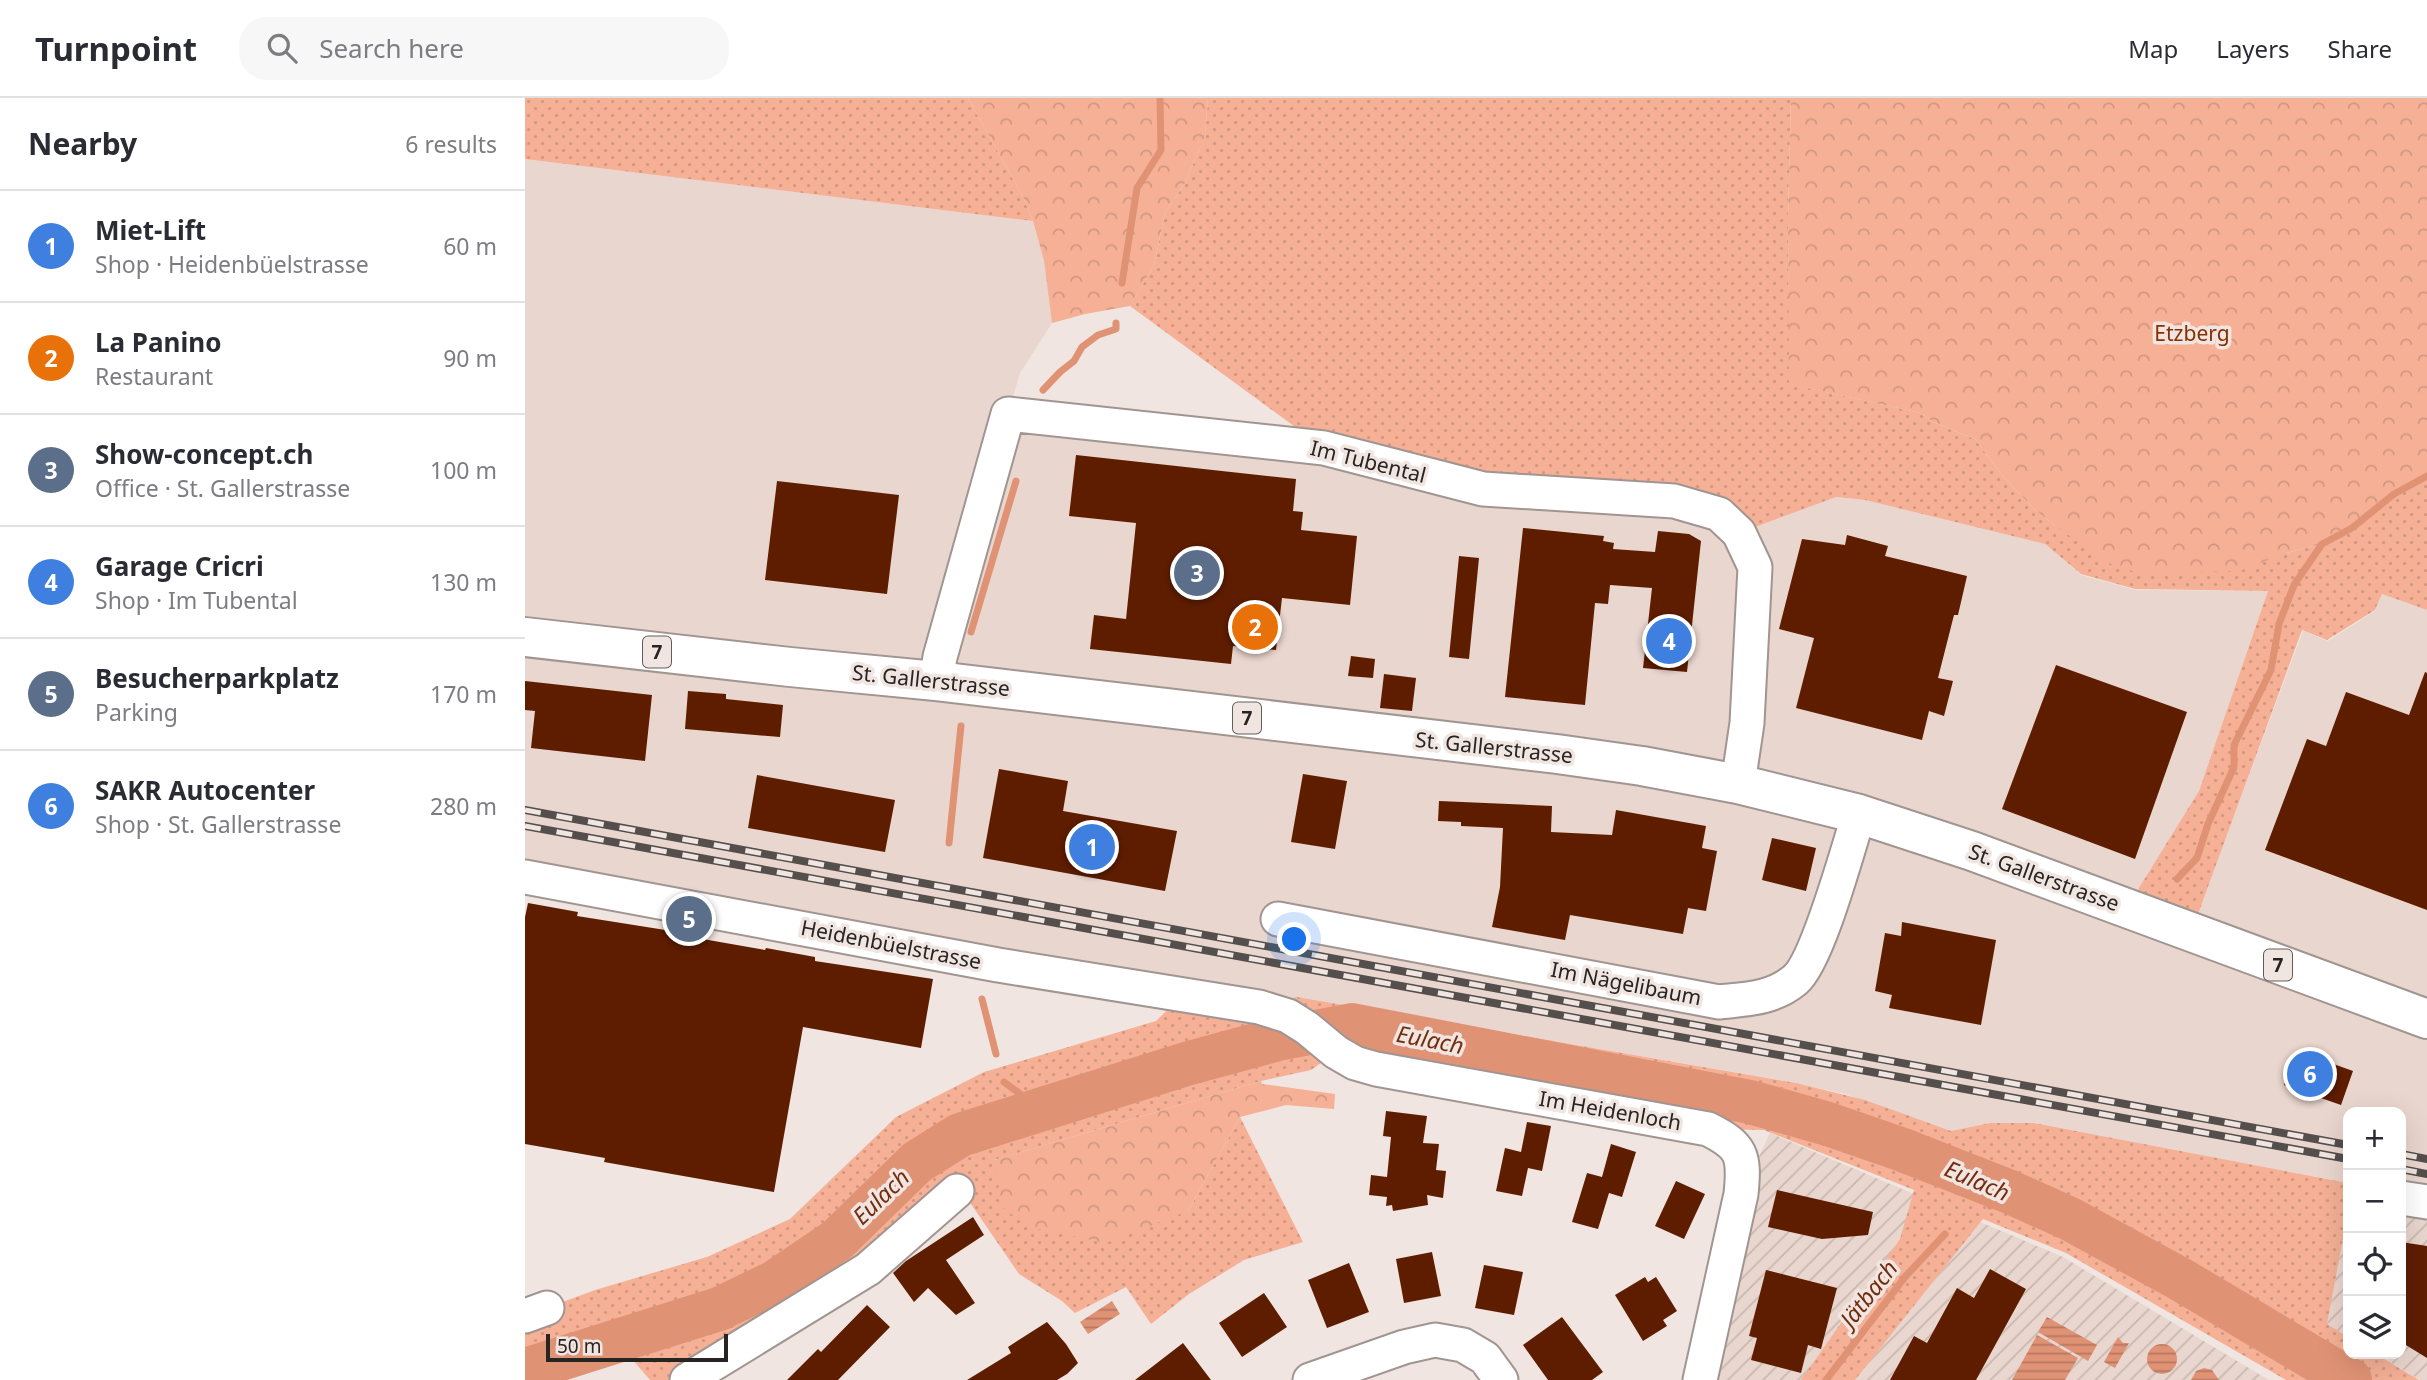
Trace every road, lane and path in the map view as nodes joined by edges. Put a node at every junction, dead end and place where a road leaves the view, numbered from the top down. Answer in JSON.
{"nodes":[{"id":1,"x":525,"y":636,"type":"edge"},
{"id":2,"x":936,"y":681,"type":"junction"},
{"id":3,"x":1738,"y":784,"type":"junction"},
{"id":4,"x":1859,"y":814,"type":"junction"},
{"id":5,"x":525,"y":877,"type":"edge"},
{"id":6,"x":1277,"y":919,"type":"dead end"},
{"id":7,"x":1273,"y":1012,"type":"joint"},
{"id":8,"x":2427,"y":1018,"type":"edge"},
{"id":9,"x":957,"y":1191,"type":"dead end"},
{"id":10,"x":2406,"y":1199,"type":"edge"},
{"id":11,"x":2427,"y":1202,"type":"edge"},
{"id":12,"x":687,"y":1380,"type":"edge"},
{"id":13,"x":1310,"y":1380,"type":"edge"},
{"id":14,"x":1501,"y":1380,"type":"edge"},
{"id":15,"x":1700,"y":1380,"type":"edge"}],
"edges":[{"from":1,"to":2,"type":"main road","name":"St. Gallerstrasse","number":"7"},
{"from":2,"to":3,"type":"main road","name":"St. Gallerstrasse","number":"7"},
{"from":2,"to":3,"type":"street","name":"Im Tubental"},
{"from":3,"to":4,"type":"main road","name":"St. Gallerstrasse","number":"7"},
{"from":4,"to":6,"type":"street","name":"Im Nägelibaum"},
{"from":4,"to":8,"type":"main road","name":"St. Gallerstrasse","number":"7"},
{"from":5,"to":7,"type":"street","name":"Heidenbüelstrasse"},
{"from":7,"to":15,"type":"street","name":"Im Heidenloch"},
{"from":9,"to":12,"type":"street"},
{"from":10,"to":11,"type":"street"},
{"from":13,"to":14,"type":"street"}]}
